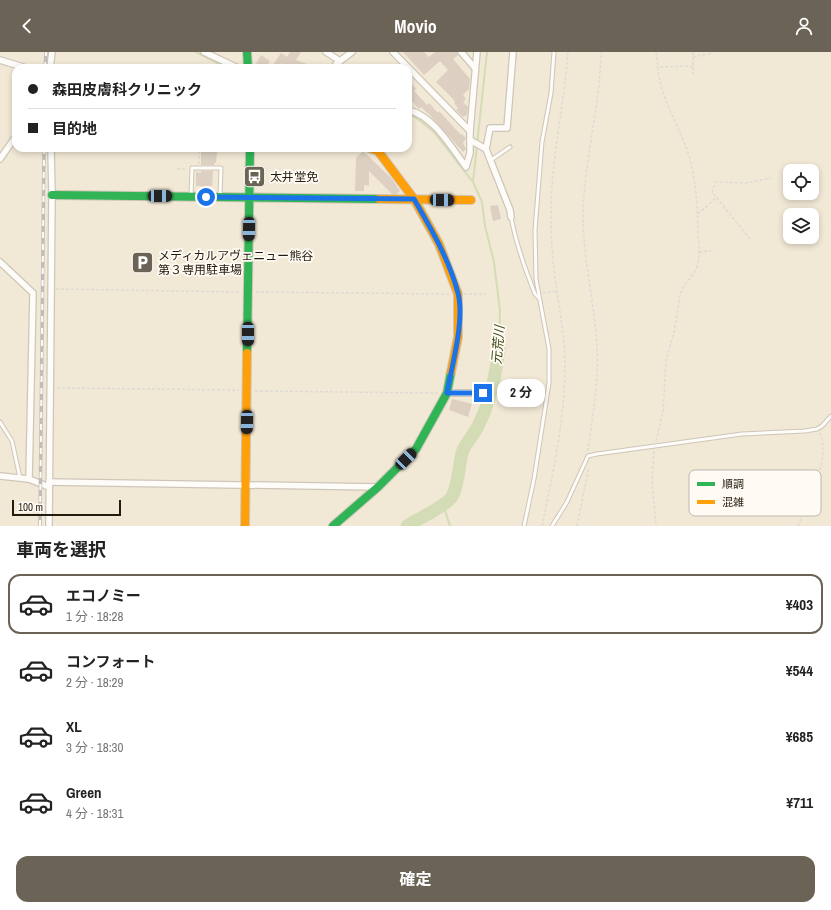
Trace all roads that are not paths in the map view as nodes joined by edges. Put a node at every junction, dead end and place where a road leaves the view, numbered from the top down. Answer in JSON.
{"nodes":[{"id":1,"x":52,"y":52,"type":"edge"},
{"id":2,"x":204,"y":52,"type":"edge"},
{"id":3,"x":247,"y":52,"type":"edge"},
{"id":4,"x":326,"y":52,"type":"edge"},
{"id":5,"x":352,"y":52,"type":"edge"},
{"id":6,"x":393,"y":52,"type":"edge"},
{"id":7,"x":461,"y":52,"type":"edge"},
{"id":8,"x":477,"y":52,"type":"edge"},
{"id":9,"x":513,"y":52,"type":"edge"},
{"id":10,"x":554,"y":52,"type":"edge"},
{"id":11,"x":0,"y":60,"type":"edge"},
{"id":12,"x":340,"y":61,"type":"junction"},
{"id":13,"x":13,"y":64,"type":"edge"},
{"id":14,"x":50,"y":64,"type":"edge"},
{"id":15,"x":230,"y":64,"type":"edge"},
{"id":16,"x":248,"y":64,"type":"edge"},
{"id":17,"x":336,"y":64,"type":"edge"},
{"id":18,"x":405,"y":64,"type":"edge"},
{"id":19,"x":476,"y":68,"type":"junction"},
{"id":20,"x":412,"y":71,"type":"edge"},
{"id":21,"x":412,"y":111,"type":"edge"},
{"id":22,"x":470,"y":131,"type":"junction"},
{"id":23,"x":472,"y":140,"type":"junction"},
{"id":24,"x":12,"y":142,"type":"edge"},
{"id":25,"x":510,"y":147,"type":"dead end"},
{"id":26,"x":485,"y":148,"type":"junction"},
{"id":27,"x":51,"y":152,"type":"edge"},
{"id":28,"x":250,"y":152,"type":"edge"},
{"id":29,"x":379,"y":152,"type":"edge"},
{"id":30,"x":0,"y":159,"type":"edge"},
{"id":31,"x":491,"y":160,"type":"junction"},
{"id":32,"x":52,"y":195,"type":"junction"},
{"id":33,"x":191,"y":197,"type":"junction"},
{"id":34,"x":220,"y":197,"type":"junction"},
{"id":35,"x":249,"y":197,"type":"junction"},
{"id":36,"x":414,"y":199,"type":"junction"},
{"id":37,"x":471,"y":200,"type":"dead end"},
{"id":38,"x":511,"y":217,"type":"joint"},
{"id":39,"x":0,"y":262,"type":"edge"},
{"id":40,"x":540,"y":299,"type":"junction"},
{"id":41,"x":447,"y":393,"type":"junction"},
{"id":42,"x":483,"y":393,"type":"dead end"},
{"id":43,"x":831,"y":416,"type":"edge"},
{"id":44,"x":0,"y":422,"type":"edge"},
{"id":45,"x":0,"y":476,"type":"edge"},
{"id":46,"x":20,"y":478,"type":"junction"},
{"id":47,"x":29,"y":479,"type":"junction"},
{"id":48,"x":49,"y":485,"type":"junction"},
{"id":49,"x":246,"y":485,"type":"junction"},
{"id":50,"x":378,"y":487,"type":"junction"},
{"id":51,"x":49,"y":526,"type":"edge"},
{"id":52,"x":245,"y":526,"type":"edge"},
{"id":53,"x":334,"y":526,"type":"edge"},
{"id":54,"x":524,"y":526,"type":"edge"},
{"id":55,"x":552,"y":526,"type":"edge"}],
"edges":[{"from":1,"to":14,"type":"street"},
{"from":2,"to":15,"type":"street"},
{"from":3,"to":16,"type":"street"},
{"from":4,"to":12,"type":"street"},
{"from":5,"to":12,"type":"street"},
{"from":6,"to":18,"type":"street"},
{"from":7,"to":19,"type":"street"},
{"from":8,"to":19,"type":"street"},
{"from":9,"to":26,"type":"street"},
{"from":10,"to":40,"type":"lane"},
{"from":11,"to":13,"type":"street"},
{"from":12,"to":17,"type":"street"},
{"from":19,"to":22,"type":"street"},
{"from":20,"to":22,"type":"street"},
{"from":21,"to":23,"type":"street"},
{"from":22,"to":23,"type":"street"},
{"from":23,"to":26,"type":"street"},
{"from":24,"to":30,"type":"street"},
{"from":25,"to":31,"type":"lane"},
{"from":26,"to":31,"type":"street"},
{"from":27,"to":32,"type":"street"},
{"from":28,"to":35,"type":"street"},
{"from":29,"to":36,"type":"street"},
{"from":31,"to":38,"type":"street"},
{"from":32,"to":33,"type":"street"},
{"from":32,"to":48,"type":"street"},
{"from":33,"to":34,"type":"street"},
{"from":33,"to":34,"type":"lane"},
{"from":34,"to":35,"type":"street"},
{"from":35,"to":36,"type":"street"},
{"from":35,"to":49,"type":"street"},
{"from":36,"to":37,"type":"street"},
{"from":36,"to":41,"type":"street"},
{"from":38,"to":40,"type":"lane"},
{"from":39,"to":47,"type":"street"},
{"from":40,"to":54,"type":"lane"},
{"from":41,"to":42,"type":"street"},
{"from":41,"to":50,"type":"street"},
{"from":43,"to":55,"type":"lane"},
{"from":44,"to":46,"type":"lane"},
{"from":45,"to":46,"type":"street"},
{"from":46,"to":47,"type":"street"},
{"from":47,"to":48,"type":"street"},
{"from":48,"to":49,"type":"street"},
{"from":48,"to":51,"type":"street"},
{"from":49,"to":50,"type":"street"},
{"from":49,"to":52,"type":"street"},
{"from":50,"to":53,"type":"street"}]}
